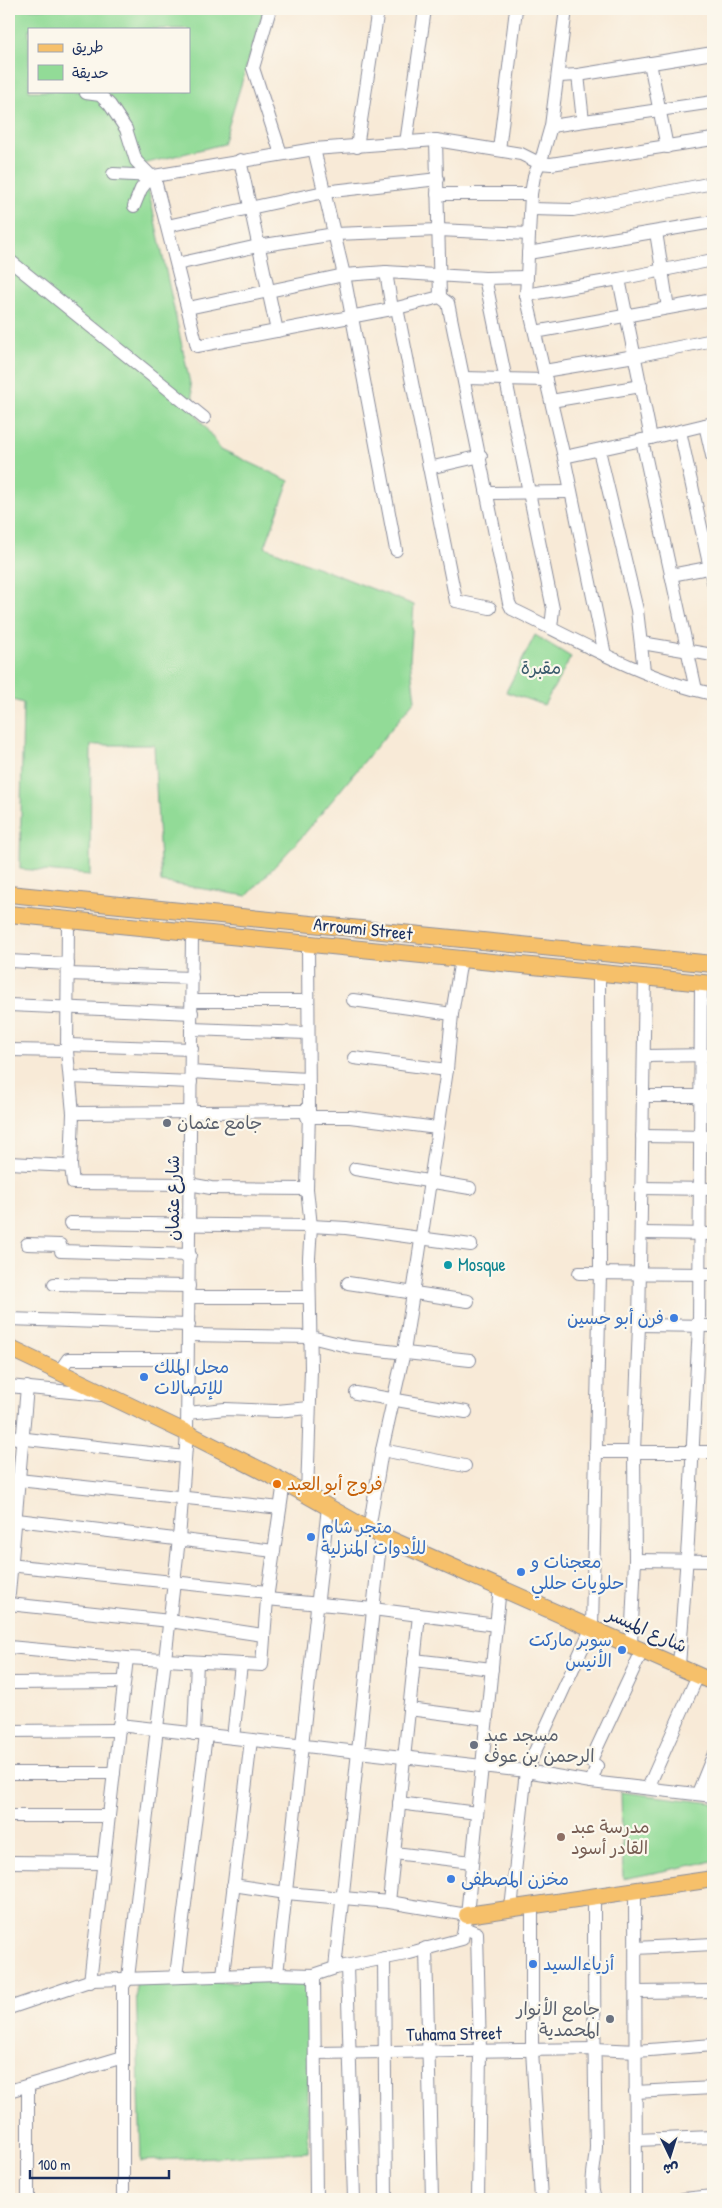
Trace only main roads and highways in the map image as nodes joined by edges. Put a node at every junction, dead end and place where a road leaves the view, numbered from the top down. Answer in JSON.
{"nodes":[{"id":1,"x":9,"y":894,"type":"edge"},
{"id":2,"x":9,"y":914,"type":"edge"},
{"id":3,"x":713,"y":964,"type":"edge"},
{"id":4,"x":707,"y":984,"type":"edge"},
{"id":5,"x":9,"y":1348,"type":"edge"},
{"id":6,"x":713,"y":1682,"type":"edge"},
{"id":7,"x":713,"y":1880,"type":"edge"},
{"id":8,"x":466,"y":1922,"type":"road end"}],
"edges":[{"from":1,"to":3,"type":"main road","name":"Arroumi Street"},
{"from":2,"to":4,"type":"main road","name":"Arroumi Street"},
{"from":5,"to":6,"type":"main road","name":"شارع الميسر"},
{"from":7,"to":8,"type":"main road"}]}
